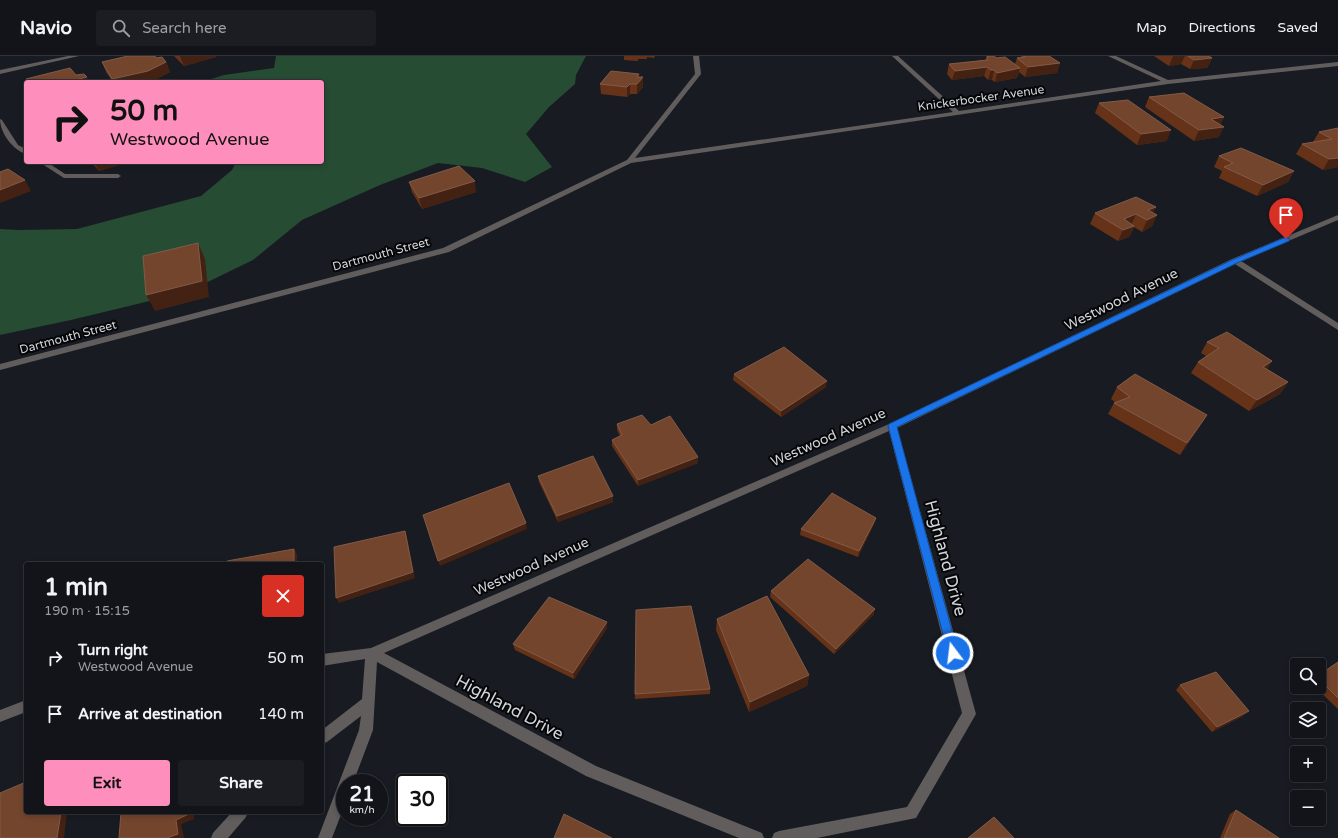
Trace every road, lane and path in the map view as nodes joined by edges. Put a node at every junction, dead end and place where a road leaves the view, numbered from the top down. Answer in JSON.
{"nodes":[{"id":1,"x":76,"y":56,"type":"edge"},
{"id":2,"x":696,"y":56,"type":"edge"},
{"id":3,"x":895,"y":56,"type":"edge"},
{"id":4,"x":1111,"y":56,"type":"edge"},
{"id":5,"x":1338,"y":64,"type":"edge"},
{"id":6,"x":0,"y":72,"type":"edge"},
{"id":7,"x":1168,"y":82,"type":"junction"},
{"id":8,"x":957,"y":112,"type":"junction"},
{"id":9,"x":0,"y":121,"type":"edge"},
{"id":10,"x":24,"y":151,"type":"edge"},
{"id":11,"x":628,"y":161,"type":"junction"},
{"id":12,"x":45,"y":164,"type":"edge"},
{"id":13,"x":118,"y":176,"type":"dead end"},
{"id":14,"x":1338,"y":218,"type":"edge"},
{"id":15,"x":1235,"y":261,"type":"junction"},
{"id":16,"x":1338,"y":327,"type":"edge"},
{"id":17,"x":0,"y":367,"type":"edge"},
{"id":18,"x":892,"y":426,"type":"junction"},
{"id":19,"x":372,"y":654,"type":"junction"},
{"id":20,"x":324,"y":660,"type":"edge"},
{"id":21,"x":368,"y":702,"type":"junction"},
{"id":22,"x":24,"y":707,"type":"edge"},
{"id":23,"x":0,"y":716,"type":"edge"},
{"id":24,"x":324,"y":736,"type":"edge"},
{"id":25,"x":349,"y":774,"type":"edge"},
{"id":26,"x":336,"y":808,"type":"edge"},
{"id":27,"x":239,"y":814,"type":"edge"},
{"id":28,"x":218,"y":838,"type":"edge"},
{"id":29,"x":325,"y":838,"type":"edge"},
{"id":30,"x":757,"y":838,"type":"edge"},
{"id":31,"x":779,"y":838,"type":"edge"}],
"edges":[{"from":1,"to":6,"type":"street"},
{"from":2,"to":11,"type":"street","name":"Dartmouth Street"},
{"from":3,"to":8,"type":"street"},
{"from":4,"to":7,"type":"street"},
{"from":5,"to":7,"type":"street","name":"Knickerbocker Avenue"},
{"from":7,"to":8,"type":"street","name":"Knickerbocker Avenue"},
{"from":8,"to":11,"type":"street","name":"Knickerbocker Avenue"},
{"from":9,"to":10,"type":"street"},
{"from":11,"to":17,"type":"street","name":"Dartmouth Street"},
{"from":12,"to":13,"type":"street"},
{"from":14,"to":15,"type":"street","name":"Westwood Avenue"},
{"from":15,"to":16,"type":"street"},
{"from":15,"to":18,"type":"street","name":"Westwood Avenue"},
{"from":18,"to":19,"type":"street","name":"Westwood Avenue"},
{"from":18,"to":31,"type":"street","name":"Highland Drive"},
{"from":19,"to":20,"type":"street","name":"Westwood Avenue"},
{"from":19,"to":21,"type":"street"},
{"from":19,"to":30,"type":"street","name":"Highland Drive"},
{"from":21,"to":24,"type":"street"},
{"from":21,"to":25,"type":"street"},
{"from":22,"to":23,"type":"street"},
{"from":26,"to":29,"type":"street"},
{"from":27,"to":28,"type":"street"}]}
